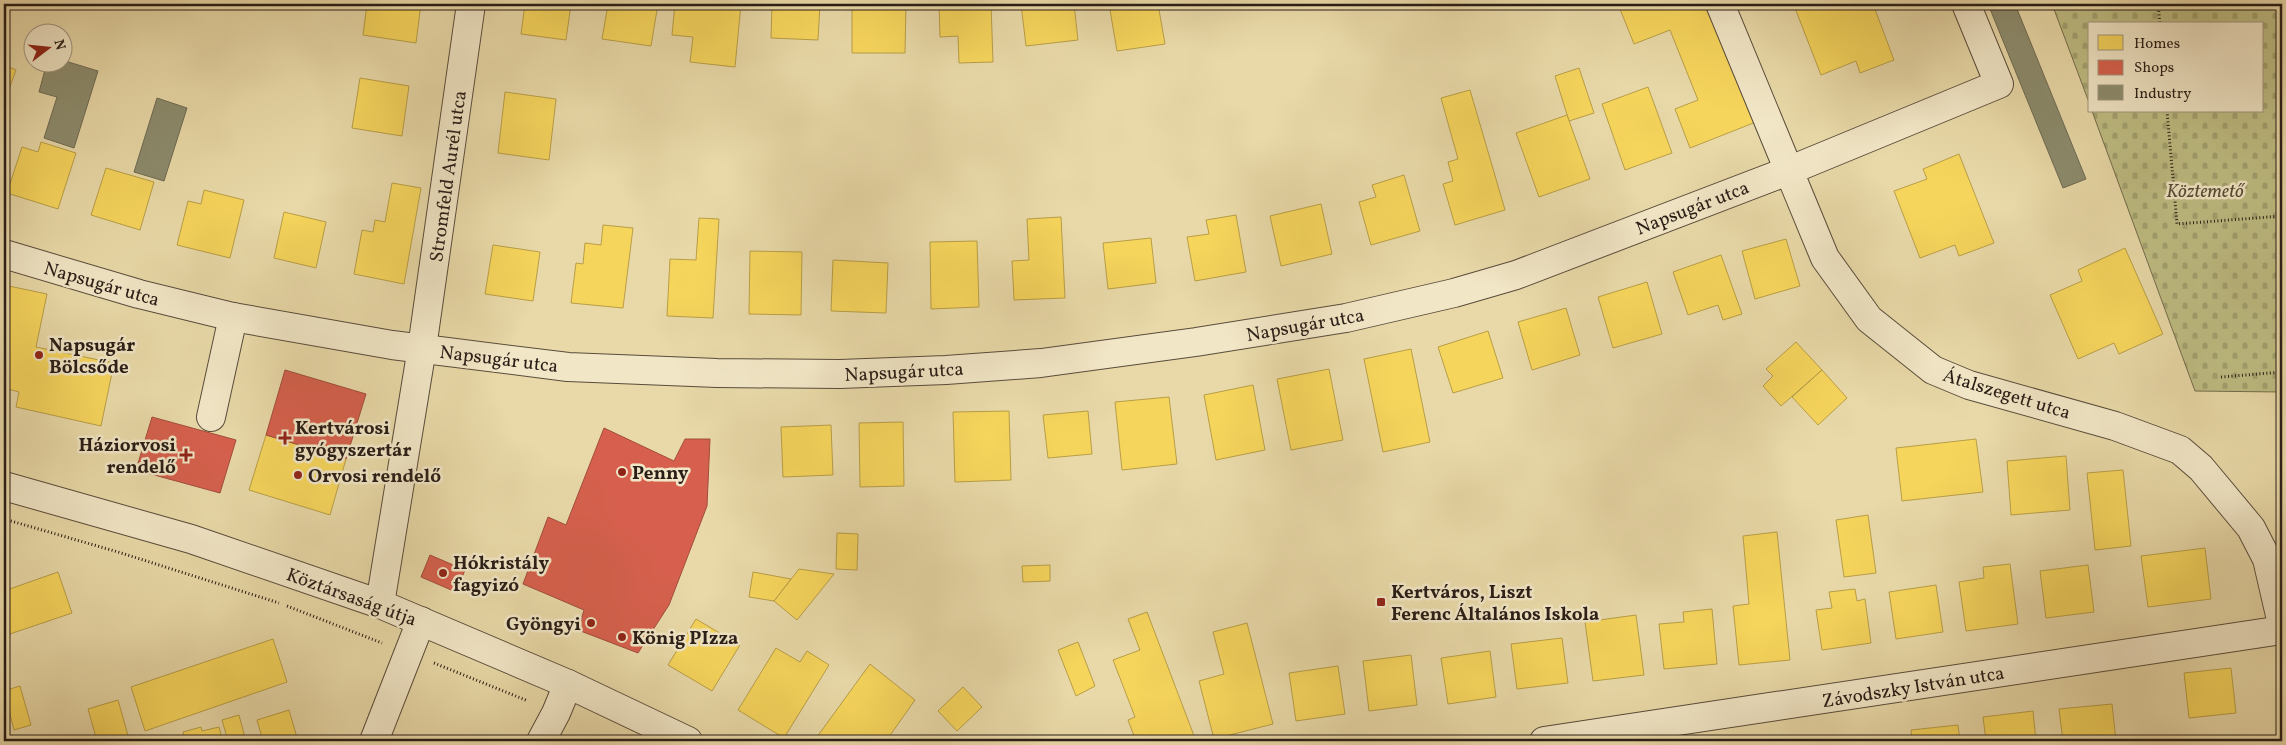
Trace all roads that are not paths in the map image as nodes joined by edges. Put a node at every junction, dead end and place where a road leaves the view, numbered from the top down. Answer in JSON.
{"nodes":[{"id":1,"x":471,"y":4,"type":"edge"},
{"id":2,"x":1720,"y":4,"type":"edge"},
{"id":3,"x":1966,"y":4,"type":"edge"},
{"id":4,"x":1788,"y":171,"type":"junction"},
{"id":5,"x":4,"y":254,"type":"edge"},
{"id":6,"x":233,"y":317,"type":"junction"},
{"id":7,"x":422,"y":348,"type":"junction"},
{"id":8,"x":211,"y":418,"type":"dead end"},
{"id":9,"x":4,"y":486,"type":"edge"},
{"id":10,"x":380,"y":604,"type":"junction"},
{"id":11,"x":421,"y":621,"type":"junction"},
{"id":12,"x":2282,"y":624,"type":"edge"},
{"id":13,"x":2282,"y":630,"type":"edge"},
{"id":14,"x":568,"y":684,"type":"junction"},
{"id":15,"x":374,"y":741,"type":"edge"},
{"id":16,"x":541,"y":741,"type":"edge"},
{"id":17,"x":688,"y":741,"type":"edge"},
{"id":18,"x":1544,"y":741,"type":"edge"}],
"edges":[{"from":1,"to":7,"type":"street","name":"Stromfeld Aurél utca"},
{"from":2,"to":4,"type":"street","name":"Átalszegett utca"},
{"from":3,"to":4,"type":"street","name":"Napsugár utca"},
{"from":4,"to":7,"type":"street","name":"Napsugár utca"},
{"from":4,"to":12,"type":"street","name":"Átalszegett utca"},
{"from":5,"to":6,"type":"street","name":"Napsugár utca"},
{"from":6,"to":7,"type":"street","name":"Napsugár utca"},
{"from":6,"to":8,"type":"street"},
{"from":7,"to":10,"type":"street","name":"Stromfeld Aurél utca"},
{"from":9,"to":10,"type":"street","name":"Köztársaság útja"},
{"from":10,"to":11,"type":"street","name":"Köztársaság útja"},
{"from":11,"to":14,"type":"street","name":"Köztársaság útja"},
{"from":11,"to":15,"type":"street"},
{"from":13,"to":18,"type":"street","name":"Závodszky István utca"},
{"from":14,"to":16,"type":"street"},
{"from":14,"to":17,"type":"street","name":"Köztársaság útja"}]}
